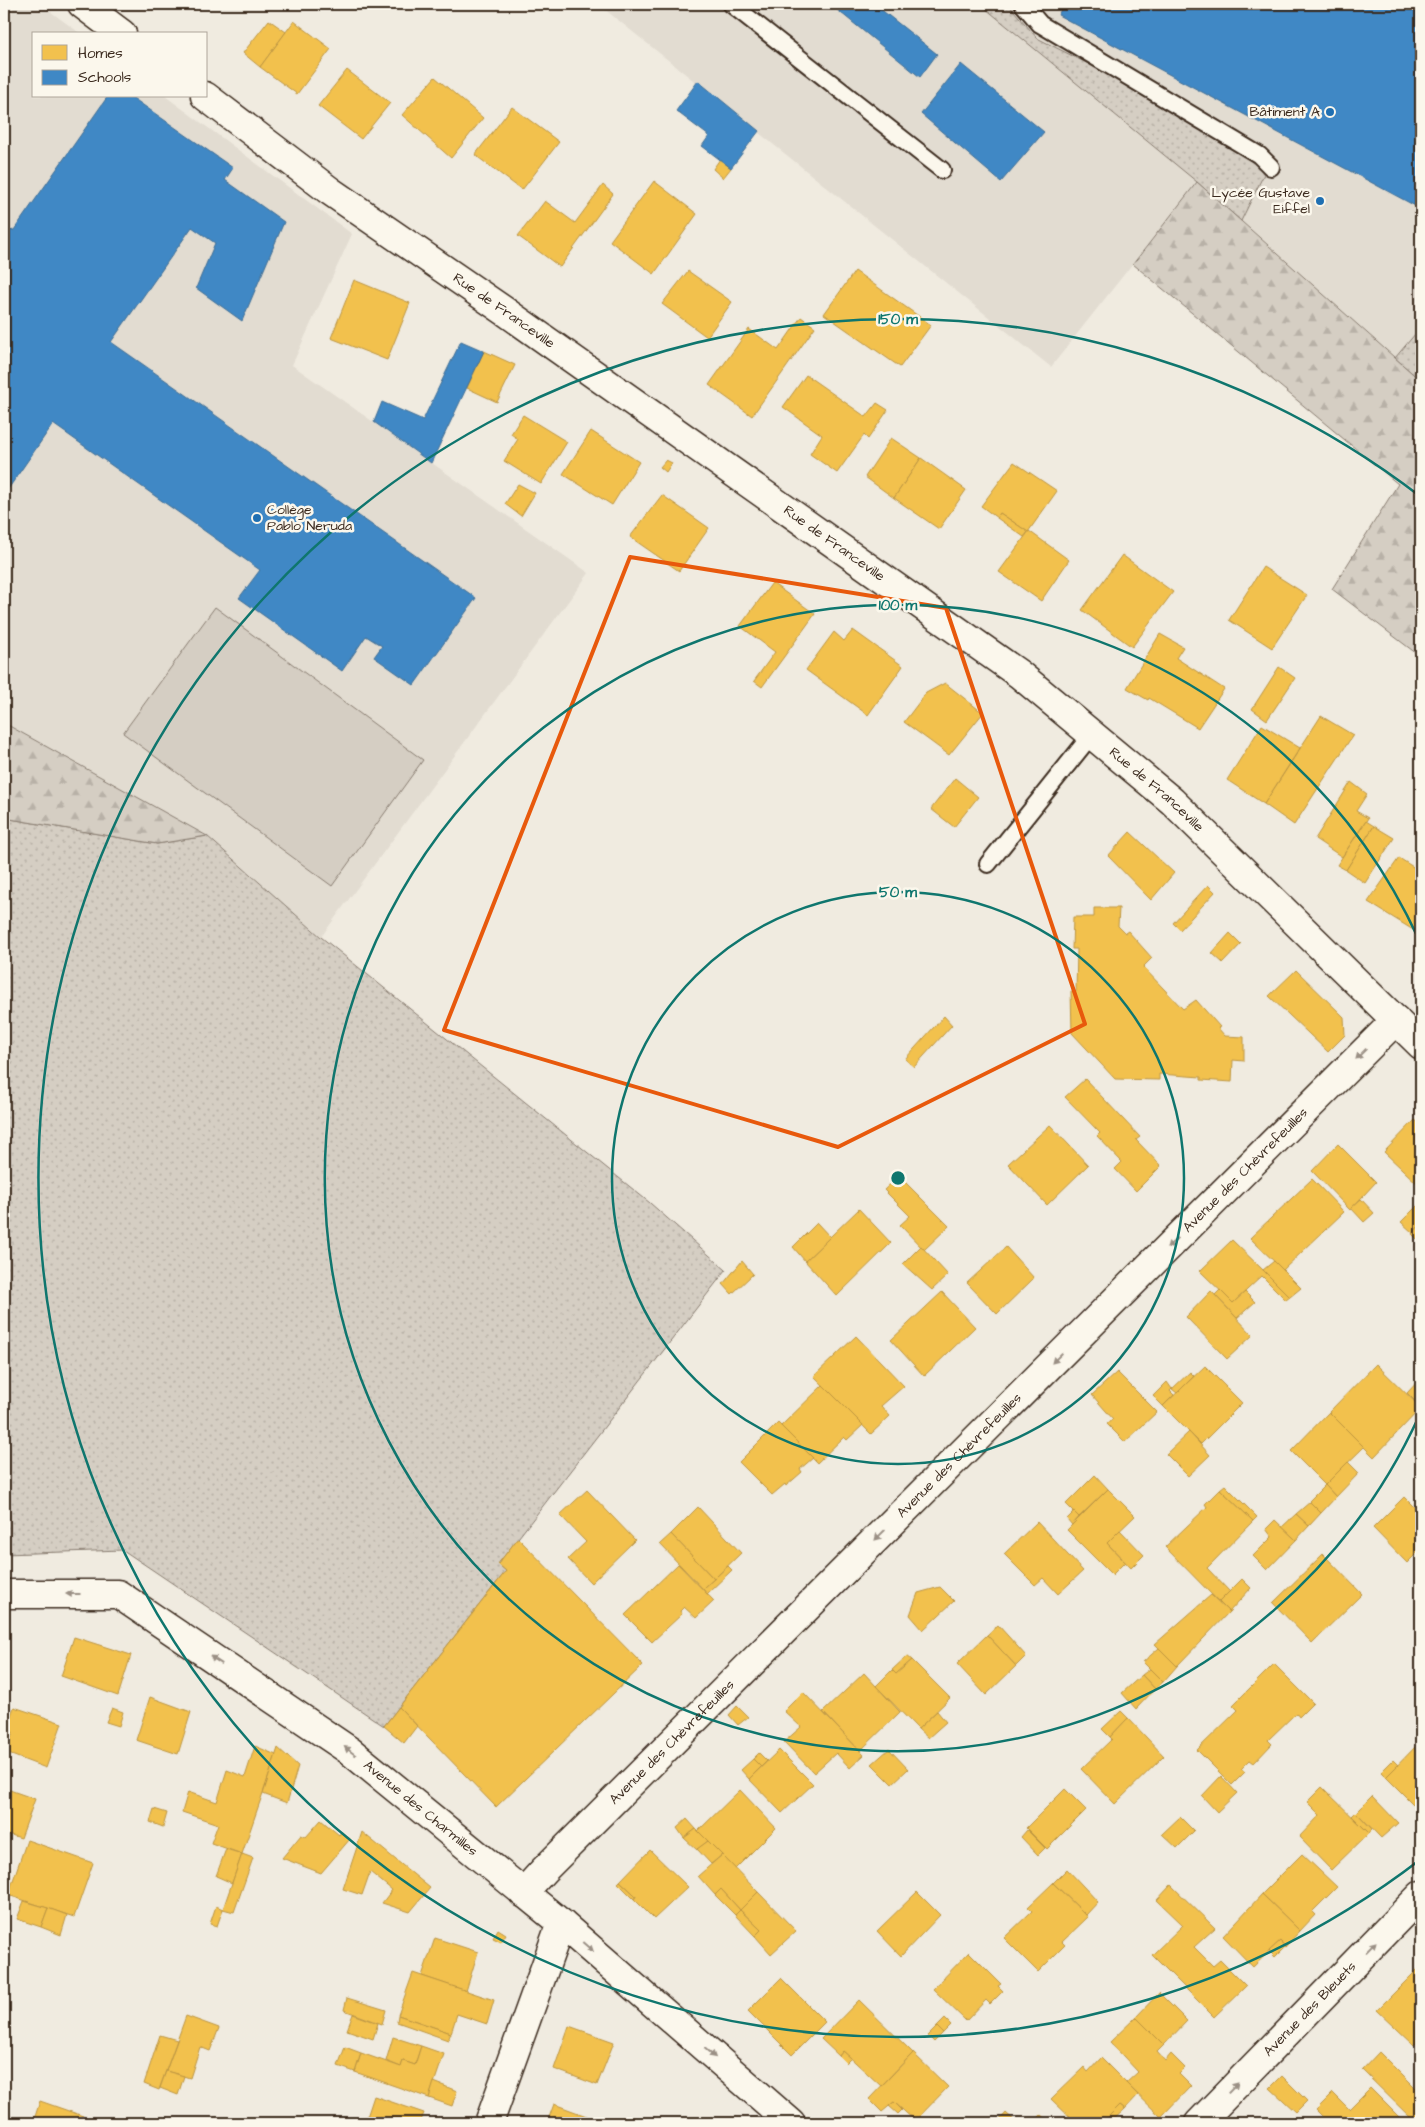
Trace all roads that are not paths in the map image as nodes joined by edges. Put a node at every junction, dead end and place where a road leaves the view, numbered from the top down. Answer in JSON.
{"nodes":[{"id":1,"x":82,"y":4,"type":"edge"},
{"id":2,"x":731,"y":4,"type":"edge"},
{"id":3,"x":1022,"y":4,"type":"edge"},
{"id":4,"x":119,"y":32,"type":"edge"},
{"id":5,"x":208,"y":98,"type":"edge"},
{"id":6,"x":1272,"y":167,"type":"dead end"},
{"id":7,"x":942,"y":170,"type":"dead end"},
{"id":8,"x":1092,"y":734,"type":"junction"},
{"id":9,"x":988,"y":864,"type":"dead end"},
{"id":10,"x":1396,"y":1020,"type":"junction"},
{"id":11,"x":1421,"y":1044,"type":"edge"},
{"id":12,"x":4,"y":1594,"type":"edge"},
{"id":13,"x":523,"y":1893,"type":"junction"},
{"id":14,"x":1421,"y":1896,"type":"edge"},
{"id":15,"x":561,"y":1923,"type":"junction"},
{"id":16,"x":490,"y":2123,"type":"edge"},
{"id":17,"x":791,"y":2123,"type":"edge"},
{"id":18,"x":1199,"y":2123,"type":"edge"}],
"edges":[{"from":1,"to":4,"type":"street"},
{"from":2,"to":7,"type":"lane"},
{"from":3,"to":6,"type":"lane"},
{"from":5,"to":8,"type":"street","name":"Rue de Franceville"},
{"from":8,"to":9,"type":"lane"},
{"from":8,"to":10,"type":"street","name":"Rue de Franceville"},
{"from":10,"to":11,"type":"street","name":"Rue de Franceville"},
{"from":10,"to":13,"type":"street","name":"Avenue des Chèvrefeuilles","one_way":true},
{"from":13,"to":12,"type":"street","name":"Avenue des Charmilles","one_way":true},
{"from":13,"to":15,"type":"street","name":"Avenue des Charmilles"},
{"from":18,"to":14,"type":"street","name":"Avenue des Bleuets","one_way":true},
{"from":15,"to":16,"type":"street"},
{"from":15,"to":17,"type":"street","name":"Avenue des Charmilles","one_way":true}]}
